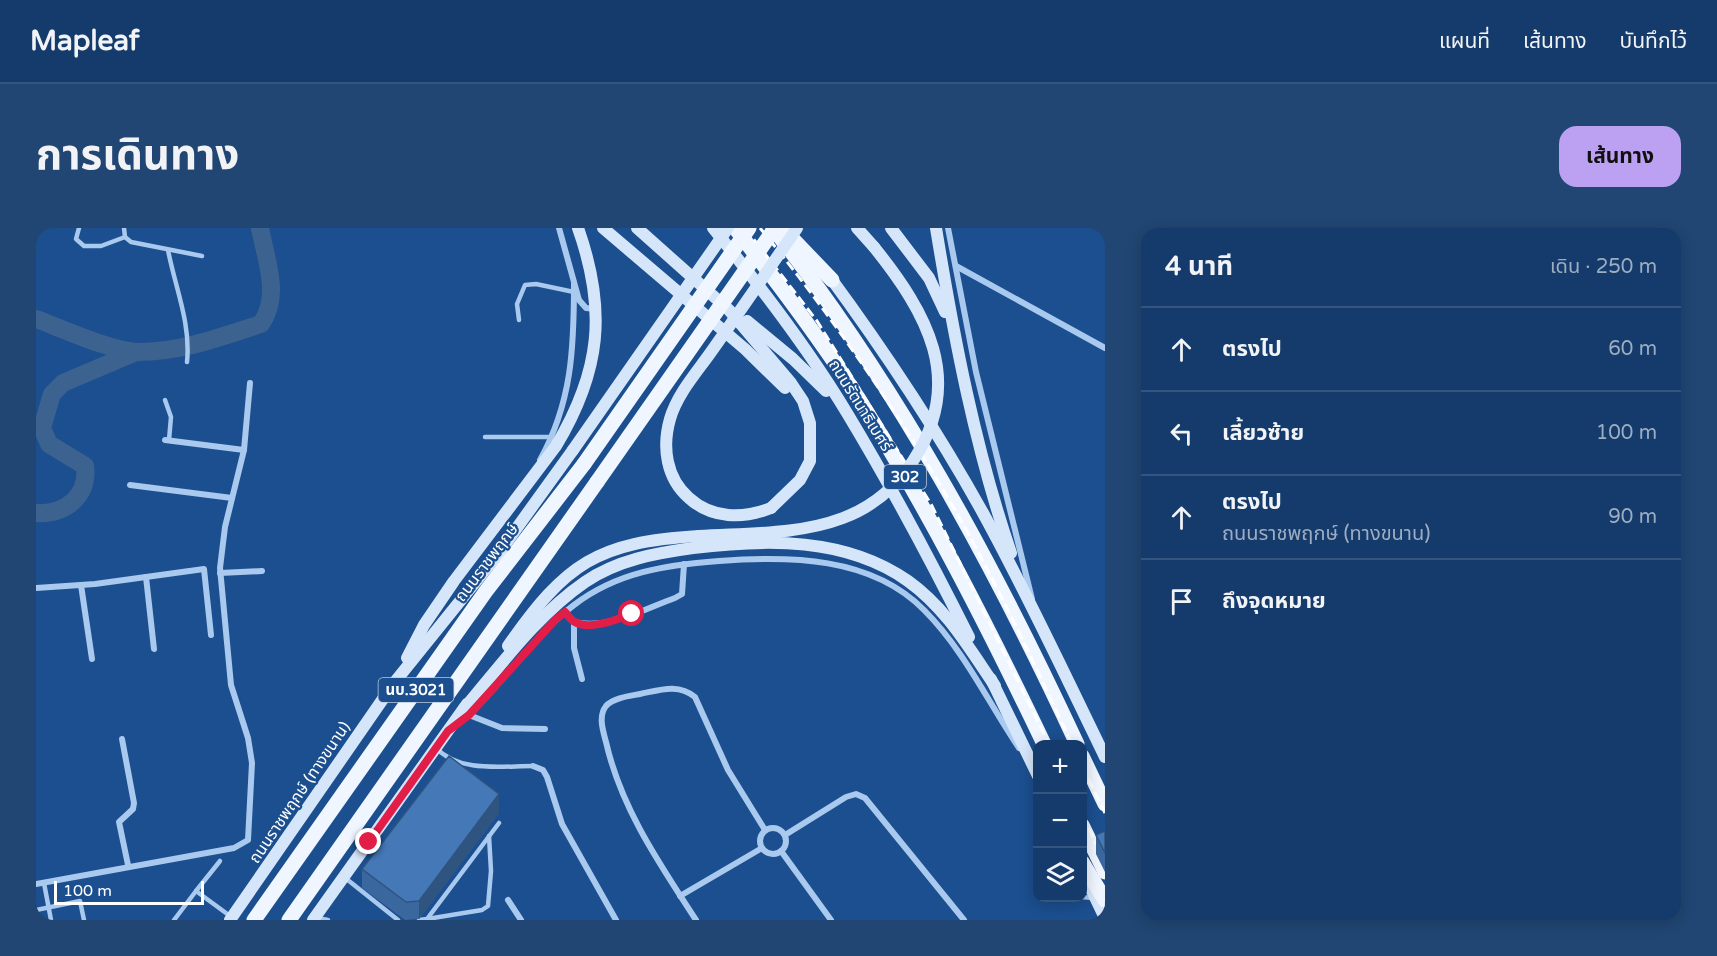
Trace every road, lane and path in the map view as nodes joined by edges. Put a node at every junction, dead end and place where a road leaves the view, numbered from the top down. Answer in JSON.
{"nodes":[{"id":1,"x":79,"y":228,"type":"edge"},
{"id":2,"x":124,"y":228,"type":"edge"},
{"id":3,"x":559,"y":228,"type":"edge"},
{"id":4,"x":578,"y":228,"type":"edge"},
{"id":5,"x":603,"y":228,"type":"edge"},
{"id":6,"x":637,"y":228,"type":"edge"},
{"id":7,"x":713,"y":228,"type":"edge"},
{"id":8,"x":728,"y":228,"type":"edge"},
{"id":9,"x":735,"y":228,"type":"edge"},
{"id":10,"x":749,"y":228,"type":"edge"},
{"id":11,"x":774,"y":228,"type":"edge"},
{"id":12,"x":782,"y":228,"type":"edge"},
{"id":13,"x":796,"y":228,"type":"edge"},
{"id":14,"x":857,"y":228,"type":"edge"},
{"id":15,"x":891,"y":228,"type":"edge"},
{"id":16,"x":936,"y":228,"type":"edge"},
{"id":17,"x":948,"y":228,"type":"edge"},
{"id":18,"x":126,"y":237,"type":"junction"},
{"id":19,"x":168,"y":250,"type":"junction"},
{"id":20,"x":202,"y":256,"type":"dead end"},
{"id":21,"x":956,"y":266,"type":"junction"},
{"id":22,"x":832,"y":280,"type":"junction"},
{"id":23,"x":699,"y":282,"type":"junction"},
{"id":24,"x":574,"y":283,"type":"junction"},
{"id":25,"x":574,"y":292,"type":"junction"},
{"id":26,"x":597,"y":309,"type":"junction"},
{"id":27,"x":519,"y":320,"type":"dead end"},
{"id":28,"x":953,"y":330,"type":"junction"},
{"id":29,"x":1105,"y":348,"type":"edge"},
{"id":30,"x":187,"y":362,"type":"dead end"},
{"id":31,"x":250,"y":383,"type":"dead end"},
{"id":32,"x":165,"y":400,"type":"dead end"},
{"id":33,"x":846,"y":411,"type":"junction"},
{"id":34,"x":810,"y":423,"type":"junction"},
{"id":35,"x":485,"y":437,"type":"dead end"},
{"id":36,"x":552,"y":437,"type":"junction"},
{"id":37,"x":167,"y":440,"type":"joint"},
{"id":38,"x":244,"y":450,"type":"junction"},
{"id":39,"x":130,"y":485,"type":"dead end"},
{"id":40,"x":232,"y":498,"type":"junction"},
{"id":41,"x":517,"y":499,"type":"junction"},
{"id":42,"x":684,"y":564,"type":"junction"},
{"id":43,"x":204,"y":569,"type":"junction"},
{"id":44,"x":220,"y":571,"type":"junction"},
{"id":45,"x":262,"y":571,"type":"dead end"},
{"id":46,"x":146,"y":577,"type":"junction"},
{"id":47,"x":81,"y":585,"type":"junction"},
{"id":48,"x":1022,"y":586,"type":"junction"},
{"id":49,"x":36,"y":588,"type":"edge"},
{"id":50,"x":565,"y":612,"type":"junction"},
{"id":51,"x":1036,"y":614,"type":"junction"},
{"id":52,"x":574,"y":622,"type":"junction"},
{"id":53,"x":211,"y":635,"type":"dead end"},
{"id":54,"x":154,"y":649,"type":"dead end"},
{"id":55,"x":92,"y":658,"type":"dead end"},
{"id":56,"x":582,"y":680,"type":"dead end"},
{"id":57,"x":394,"y":683,"type":"junction"},
{"id":58,"x":995,"y":686,"type":"junction"},
{"id":59,"x":466,"y":712,"type":"junction"},
{"id":60,"x":544,"y":729,"type":"dead end"},
{"id":61,"x":122,"y":739,"type":"dead end"},
{"id":62,"x":1042,"y":740,"type":"edge"},
{"id":63,"x":1075,"y":740,"type":"edge"},
{"id":64,"x":436,"y":748,"type":"junction"},
{"id":65,"x":1105,"y":757,"type":"edge"},
{"id":66,"x":1087,"y":765,"type":"edge"},
{"id":67,"x":533,"y":766,"type":"joint"},
{"id":68,"x":1033,"y":766,"type":"edge"},
{"id":69,"x":1033,"y":768,"type":"edge"},
{"id":70,"x":1105,"y":804,"type":"edge"},
{"id":71,"x":499,"y":823,"type":"dead end"},
{"id":72,"x":765,"y":830,"type":"junction"},
{"id":73,"x":1087,"y":834,"type":"edge"},
{"id":74,"x":785,"y":835,"type":"junction"},
{"id":75,"x":489,"y":836,"type":"junction"},
{"id":76,"x":762,"y":848,"type":"junction"},
{"id":77,"x":782,"y":851,"type":"junction"},
{"id":78,"x":220,"y":861,"type":"dead end"},
{"id":79,"x":128,"y":865,"type":"junction"},
{"id":80,"x":1087,"y":871,"type":"edge"},
{"id":81,"x":1105,"y":872,"type":"edge"},
{"id":82,"x":344,"y":877,"type":"junction"},
{"id":83,"x":1087,"y":877,"type":"edge"},
{"id":84,"x":45,"y":882,"type":"junction"},
{"id":85,"x":36,"y":884,"type":"edge"},
{"id":86,"x":196,"y":891,"type":"junction"},
{"id":87,"x":680,"y":896,"type":"junction"},
{"id":88,"x":1100,"y":899,"type":"edge"},
{"id":89,"x":508,"y":900,"type":"dead end"},
{"id":90,"x":49,"y":907,"type":"junction"},
{"id":91,"x":36,"y":910,"type":"edge"},
{"id":92,"x":1105,"y":918,"type":"edge"},
{"id":93,"x":231,"y":919,"type":"edge"},
{"id":94,"x":314,"y":919,"type":"edge"},
{"id":95,"x":427,"y":919,"type":"edge"},
{"id":96,"x":51,"y":920,"type":"edge"},
{"id":97,"x":84,"y":920,"type":"edge"},
{"id":98,"x":174,"y":920,"type":"edge"},
{"id":99,"x":254,"y":920,"type":"edge"},
{"id":100,"x":289,"y":920,"type":"edge"},
{"id":101,"x":328,"y":920,"type":"edge"},
{"id":102,"x":398,"y":920,"type":"edge"},
{"id":103,"x":419,"y":920,"type":"edge"},
{"id":104,"x":521,"y":920,"type":"edge"},
{"id":105,"x":616,"y":920,"type":"edge"},
{"id":106,"x":696,"y":920,"type":"edge"},
{"id":107,"x":831,"y":920,"type":"edge"},
{"id":108,"x":964,"y":920,"type":"edge"}],
"edges":[{"from":1,"to":18,"type":"lane"},
{"from":2,"to":18,"type":"lane"},
{"from":3,"to":24,"type":"street"},
{"from":4,"to":26,"type":"main road"},
{"from":5,"to":34,"type":"main road"},
{"from":6,"to":23,"type":"main road"},
{"from":7,"to":33,"type":"main road","name":"ถนนรัตนาธิเบศร์","number":"302"},
{"from":8,"to":57,"type":"main road","bridge":true},
{"from":9,"to":62,"type":"main road","name":"ถนนรัตนาธิเบศร์","number":"302"},
{"from":10,"to":99,"type":"main road","name":"ถนนราชพฤกษ์","number":"นบ.3021","bridge":true},
{"from":11,"to":63,"type":"main road","name":"ถนนรัตนาธิเบศร์","number":"302"},
{"from":11,"to":100,"type":"main road","number":"นบ.3021","bridge":true},
{"from":12,"to":22,"type":"main road"},
{"from":13,"to":22,"type":"main road","number":"302"},
{"from":13,"to":34,"type":"main road","bridge":true},
{"from":14,"to":59,"type":"main road","bridge":true},
{"from":15,"to":28,"type":"main road"},
{"from":16,"to":28,"type":"main road"},
{"from":17,"to":21,"type":"street"},
{"from":18,"to":19,"type":"lane"},
{"from":19,"to":20,"type":"lane"},
{"from":19,"to":30,"type":"lane"},
{"from":21,"to":29,"type":"street"},
{"from":21,"to":51,"type":"street"},
{"from":22,"to":48,"type":"main road","number":"302"},
{"from":23,"to":33,"type":"main road"},
{"from":23,"to":34,"type":"main road"},
{"from":24,"to":25,"type":"street"},
{"from":24,"to":26,"type":"street"},
{"from":25,"to":27,"type":"lane"},
{"from":25,"to":36,"type":"street"},
{"from":26,"to":41,"type":"main road"},
{"from":28,"to":48,"type":"main road"},
{"from":31,"to":38,"type":"street"},
{"from":32,"to":37,"type":"lane"},
{"from":33,"to":58,"type":"main road","name":"ถนนรัตนาธิเบศร์","number":"302"},
{"from":35,"to":36,"type":"lane"},
{"from":36,"to":41,"type":"street"},
{"from":37,"to":38,"type":"street"},
{"from":38,"to":40,"type":"street"},
{"from":39,"to":40,"type":"street"},
{"from":40,"to":44,"type":"street"},
{"from":41,"to":57,"type":"main road"},
{"from":42,"to":50,"type":"street"},
{"from":42,"to":52,"type":"street"},
{"from":42,"to":69,"type":"street"},
{"from":43,"to":44,"type":"street"},
{"from":43,"to":46,"type":"street"},
{"from":43,"to":53,"type":"street"},
{"from":44,"to":45,"type":"street"},
{"from":44,"to":79,"type":"street"},
{"from":46,"to":47,"type":"street"},
{"from":46,"to":54,"type":"street"},
{"from":47,"to":49,"type":"street"},
{"from":47,"to":55,"type":"street"},
{"from":48,"to":51,"type":"main road","number":"302"},
{"from":50,"to":52,"type":"street"},
{"from":50,"to":59,"type":"street"},
{"from":51,"to":65,"type":"main road","number":"302"},
{"from":52,"to":56,"type":"street"},
{"from":57,"to":93,"type":"main road","name":"ถนนราชพฤกษ์ (ทางขนาน)","number":"นบ.3021"},
{"from":58,"to":59,"type":"main road"},
{"from":58,"to":68,"type":"main road","name":"ถนนรัตนาธิเบศร์","number":"302"},
{"from":59,"to":60,"type":"street"},
{"from":59,"to":64,"type":"main road","number":"นบ.3021"},
{"from":61,"to":79,"type":"street"},
{"from":64,"to":67,"type":"lane"},
{"from":64,"to":82,"type":"main road","number":"นบ.3021"},
{"from":66,"to":70,"type":"main road"},
{"from":67,"to":105,"type":"street"},
{"from":71,"to":75,"type":"lane"},
{"from":72,"to":74,"type":"street"},
{"from":72,"to":76,"type":"street"},
{"from":72,"to":87,"type":"street"},
{"from":73,"to":81,"type":"main road"},
{"from":74,"to":77,"type":"street"},
{"from":74,"to":108,"type":"street"},
{"from":75,"to":95,"type":"lane"},
{"from":75,"to":95,"type":"lane"},
{"from":76,"to":77,"type":"street"},
{"from":76,"to":87,"type":"street"},
{"from":77,"to":107,"type":"street"},
{"from":78,"to":86,"type":"lane"},
{"from":79,"to":84,"type":"street"},
{"from":80,"to":88,"type":"main road"},
{"from":82,"to":94,"type":"main road","number":"นบ.3021"},
{"from":82,"to":102,"type":"lane"},
{"from":83,"to":88,"type":"main road"},
{"from":84,"to":85,"type":"street"},
{"from":84,"to":90,"type":"lane"},
{"from":86,"to":93,"type":"lane"},
{"from":86,"to":98,"type":"lane"},
{"from":87,"to":106,"type":"street"},
{"from":88,"to":92,"type":"main road"},
{"from":89,"to":104,"type":"street"},
{"from":90,"to":91,"type":"lane"},
{"from":90,"to":96,"type":"lane"},
{"from":90,"to":97,"type":"lane"},
{"from":94,"to":101,"type":"lane"},
{"from":95,"to":103,"type":"lane"}]}
